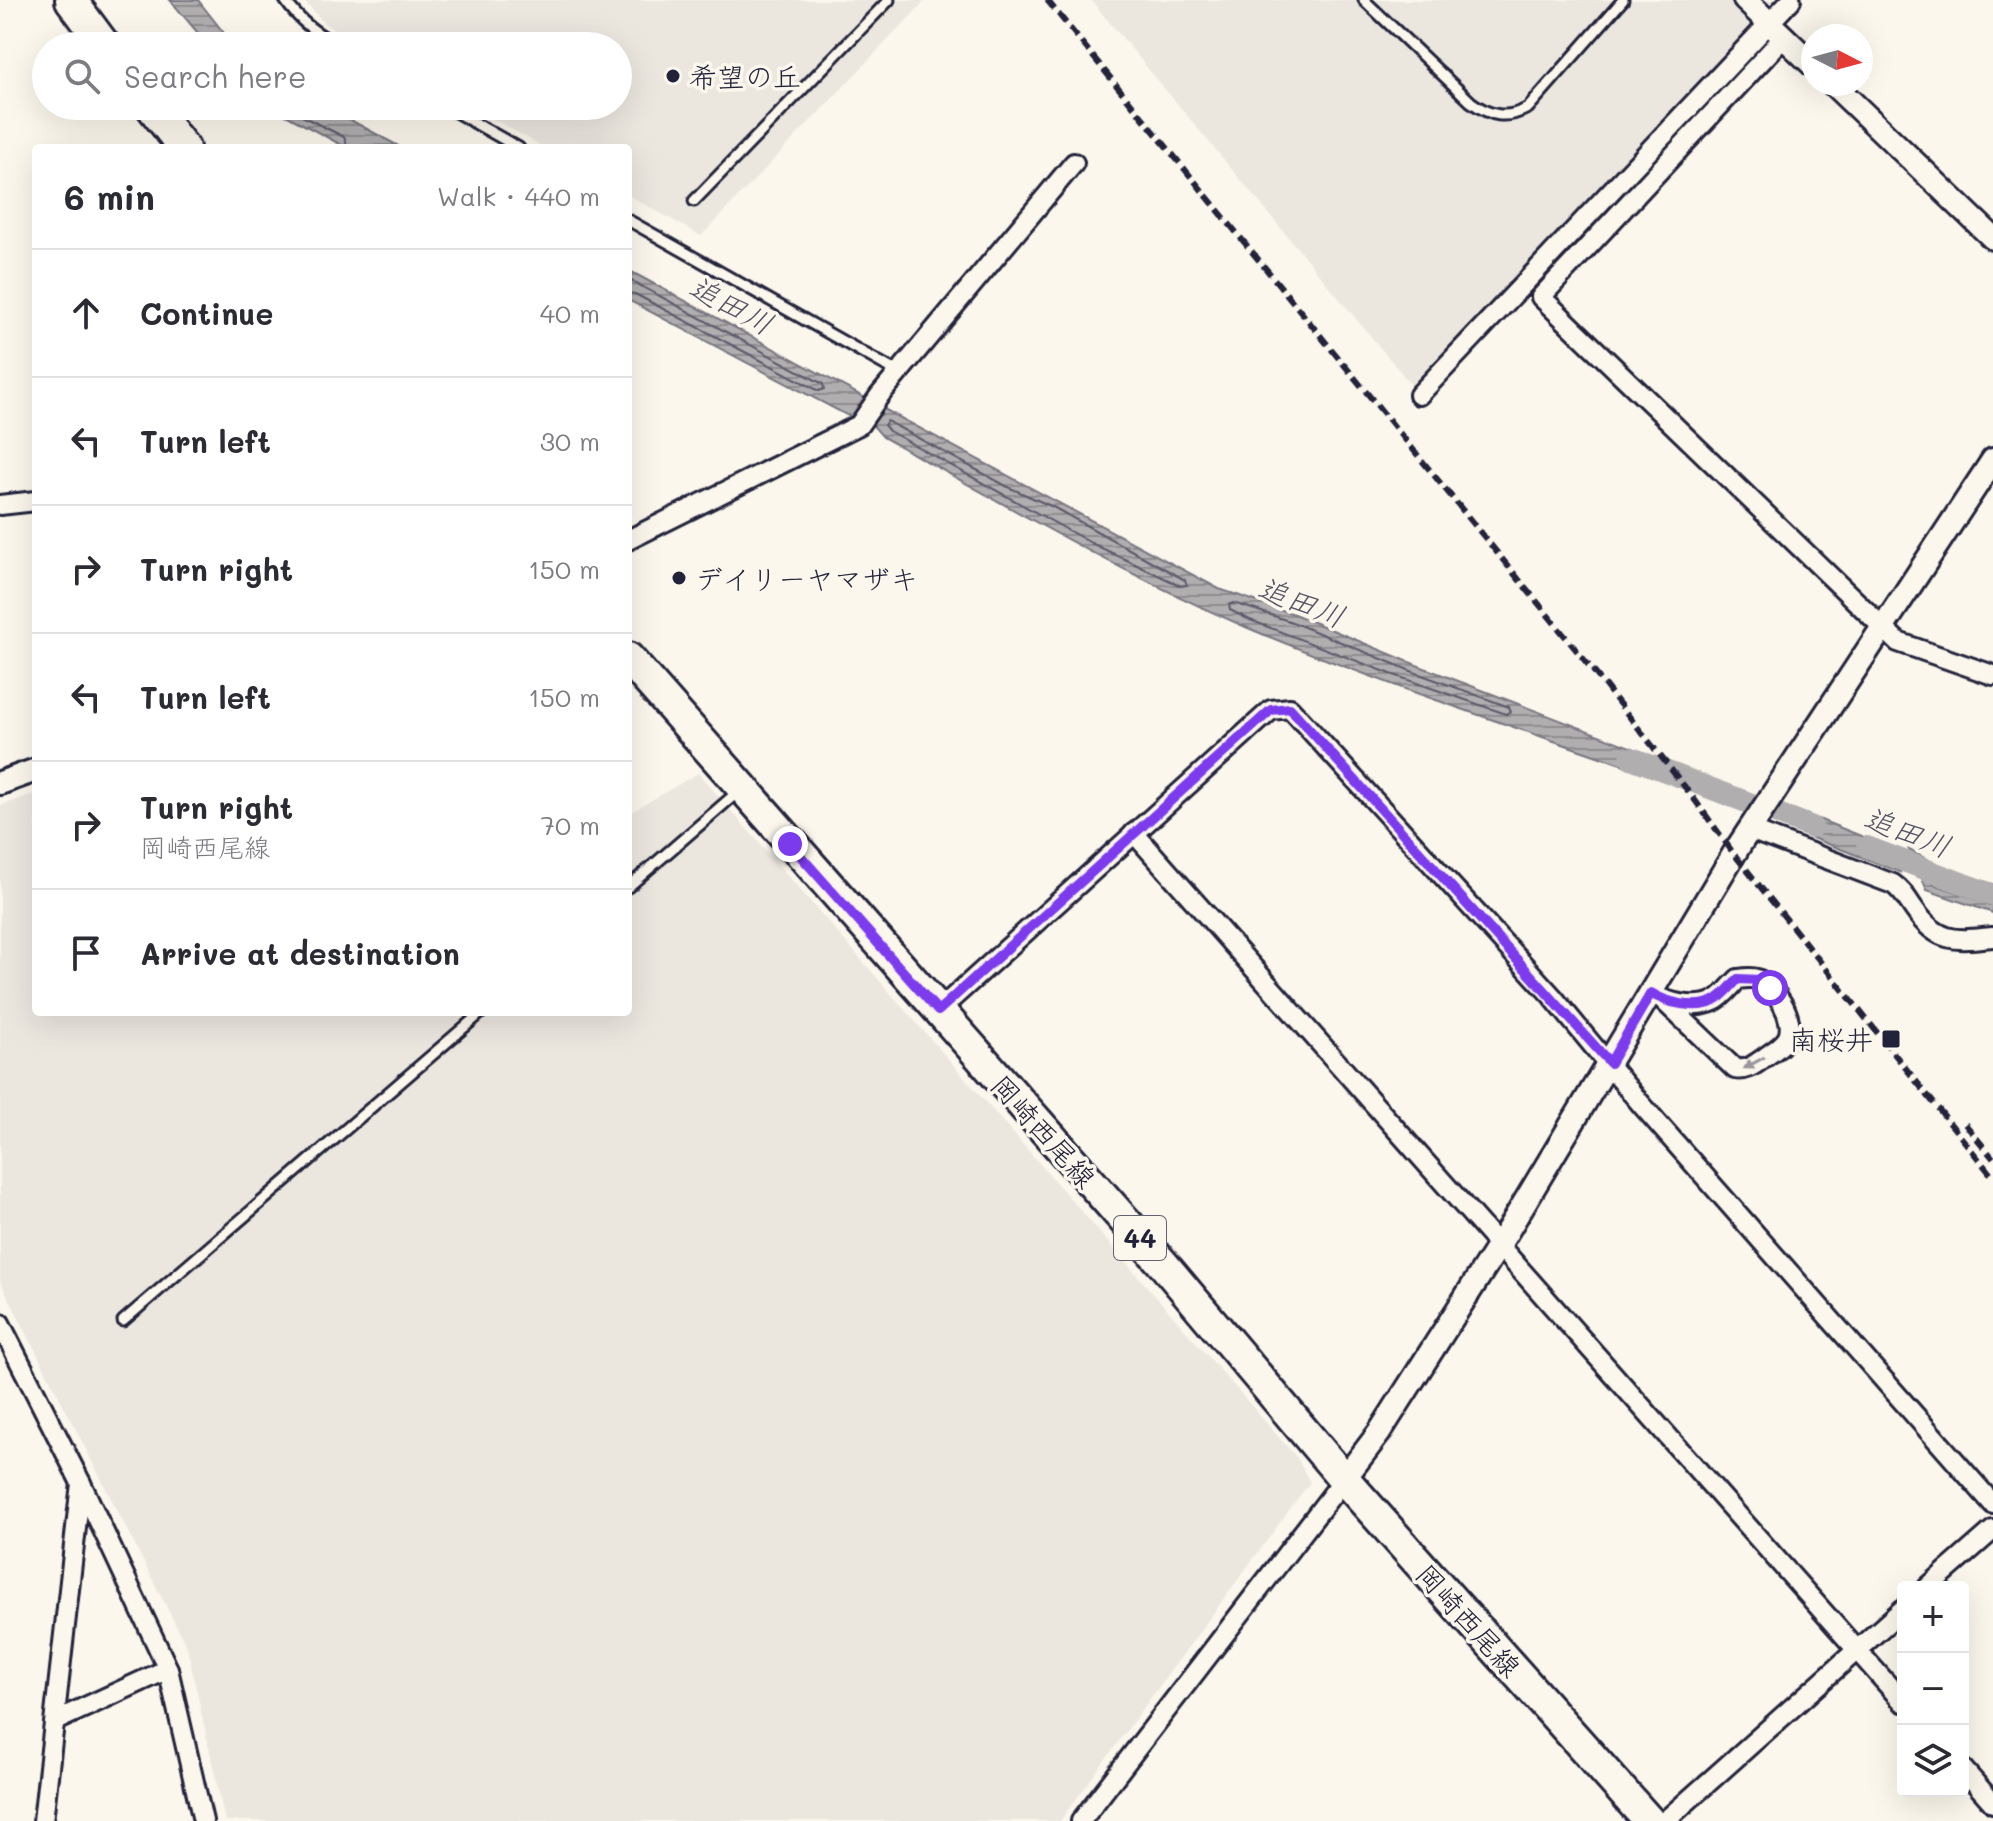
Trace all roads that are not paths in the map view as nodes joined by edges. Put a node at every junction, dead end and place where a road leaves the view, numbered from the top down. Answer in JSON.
{"nodes":[{"id":1,"x":71,"y":0,"type":"edge"},
{"id":2,"x":285,"y":0,"type":"edge"},
{"id":3,"x":889,"y":0,"type":"edge"},
{"id":4,"x":1364,"y":0,"type":"edge"},
{"id":5,"x":1623,"y":0,"type":"edge"},
{"id":6,"x":1745,"y":0,"type":"edge"},
{"id":7,"x":1791,"y":0,"type":"edge"},
{"id":8,"x":1777,"y":30,"type":"junction"},
{"id":9,"x":95,"y":32,"type":"edge"},
{"id":10,"x":314,"y":32,"type":"edge"},
{"id":11,"x":1801,"y":53,"type":"edge"},
{"id":12,"x":1845,"y":96,"type":"edge"},
{"id":13,"x":162,"y":120,"type":"edge"},
{"id":14,"x":470,"y":120,"type":"edge"},
{"id":15,"x":181,"y":144,"type":"edge"},
{"id":16,"x":512,"y":144,"type":"edge"},
{"id":17,"x":1074,"y":163,"type":"dead end"},
{"id":18,"x":694,"y":201,"type":"dead end"},
{"id":19,"x":632,"y":222,"type":"edge"},
{"id":20,"x":1993,"y":238,"type":"edge"},
{"id":21,"x":899,"y":373,"type":"junction"},
{"id":22,"x":1419,"y":395,"type":"dead end"},
{"id":23,"x":1993,"y":460,"type":"edge"},
{"id":24,"x":32,"y":501,"type":"edge"},
{"id":25,"x":0,"y":505,"type":"edge"},
{"id":26,"x":632,"y":538,"type":"edge"},
{"id":27,"x":1883,"y":628,"type":"junction"},
{"id":28,"x":632,"y":663,"type":"edge"},
{"id":29,"x":1993,"y":675,"type":"edge"},
{"id":30,"x":32,"y":771,"type":"edge"},
{"id":31,"x":0,"y":783,"type":"edge"},
{"id":32,"x":743,"y":788,"type":"junction"},
{"id":33,"x":1752,"y":826,"type":"junction"},
{"id":34,"x":1134,"y":833,"type":"junction"},
{"id":35,"x":632,"y":884,"type":"edge"},
{"id":36,"x":1993,"y":937,"type":"edge"},
{"id":37,"x":1658,"y":998,"type":"junction"},
{"id":38,"x":938,"y":1011,"type":"junction"},
{"id":39,"x":477,"y":1016,"type":"edge"},
{"id":40,"x":1610,"y":1063,"type":"junction"},
{"id":41,"x":1499,"y":1245,"type":"junction"},
{"id":42,"x":123,"y":1321,"type":"dead end"},
{"id":43,"x":0,"y":1323,"type":"edge"},
{"id":44,"x":1344,"y":1479,"type":"junction"},
{"id":45,"x":81,"y":1483,"type":"junction"},
{"id":46,"x":1993,"y":1504,"type":"edge"},
{"id":47,"x":1993,"y":1530,"type":"edge"},
{"id":48,"x":1935,"y":1581,"type":"edge"},
{"id":49,"x":1897,"y":1614,"type":"edge"},
{"id":50,"x":1856,"y":1650,"type":"junction"},
{"id":51,"x":168,"y":1669,"type":"junction"},
{"id":52,"x":1897,"y":1695,"type":"edge"},
{"id":53,"x":55,"y":1721,"type":"junction"},
{"id":54,"x":1969,"y":1776,"type":"edge"},
{"id":55,"x":1993,"y":1803,"type":"edge"},
{"id":56,"x":43,"y":1821,"type":"edge"},
{"id":57,"x":203,"y":1821,"type":"edge"},
{"id":58,"x":1081,"y":1821,"type":"edge"},
{"id":59,"x":1649,"y":1821,"type":"edge"},
{"id":60,"x":1665,"y":1821,"type":"edge"}],
"edges":[{"from":1,"to":9,"type":"main road"},
{"from":2,"to":10,"type":"lane"},
{"from":3,"to":18,"type":"lane"},
{"from":4,"to":5,"type":"lane"},
{"from":6,"to":8,"type":"street"},
{"from":7,"to":8,"type":"street"},
{"from":8,"to":11,"type":"street"},
{"from":8,"to":22,"type":"street"},
{"from":8,"to":27,"type":"street"},
{"from":12,"to":20,"type":"street"},
{"from":13,"to":15,"type":"main road"},
{"from":14,"to":16,"type":"lane"},
{"from":17,"to":21,"type":"street"},
{"from":19,"to":21,"type":"lane"},
{"from":21,"to":26,"type":"street"},
{"from":23,"to":27,"type":"street"},
{"from":24,"to":25,"type":"street"},
{"from":27,"to":29,"type":"street"},
{"from":27,"to":33,"type":"street"},
{"from":28,"to":32,"type":"main road","name":"岡崎西尾線","number":"44"},
{"from":30,"to":31,"type":"street"},
{"from":32,"to":35,"type":"lane"},
{"from":32,"to":38,"type":"main road","name":"岡崎西尾線","number":"44"},
{"from":33,"to":36,"type":"street"},
{"from":33,"to":37,"type":"street"},
{"from":34,"to":38,"type":"street"},
{"from":34,"to":40,"type":"street"},
{"from":34,"to":41,"type":"street"},
{"from":37,"to":37,"type":"street","one_way":true},
{"from":37,"to":40,"type":"street"},
{"from":38,"to":44,"type":"main road","name":"岡崎西尾線","number":"44"},
{"from":39,"to":42,"type":"lane"},
{"from":40,"to":41,"type":"street"},
{"from":40,"to":46,"type":"street"},
{"from":41,"to":44,"type":"street"},
{"from":41,"to":50,"type":"street"},
{"from":43,"to":45,"type":"street"},
{"from":44,"to":58,"type":"street"},
{"from":44,"to":59,"type":"main road","name":"岡崎西尾線","number":"44"},
{"from":45,"to":51,"type":"street"},
{"from":45,"to":53,"type":"street"},
{"from":47,"to":48,"type":"street"},
{"from":49,"to":50,"type":"street"},
{"from":50,"to":52,"type":"street"},
{"from":50,"to":60,"type":"street"},
{"from":51,"to":53,"type":"street"},
{"from":51,"to":57,"type":"street"},
{"from":53,"to":56,"type":"street"},
{"from":54,"to":55,"type":"street"}]}
